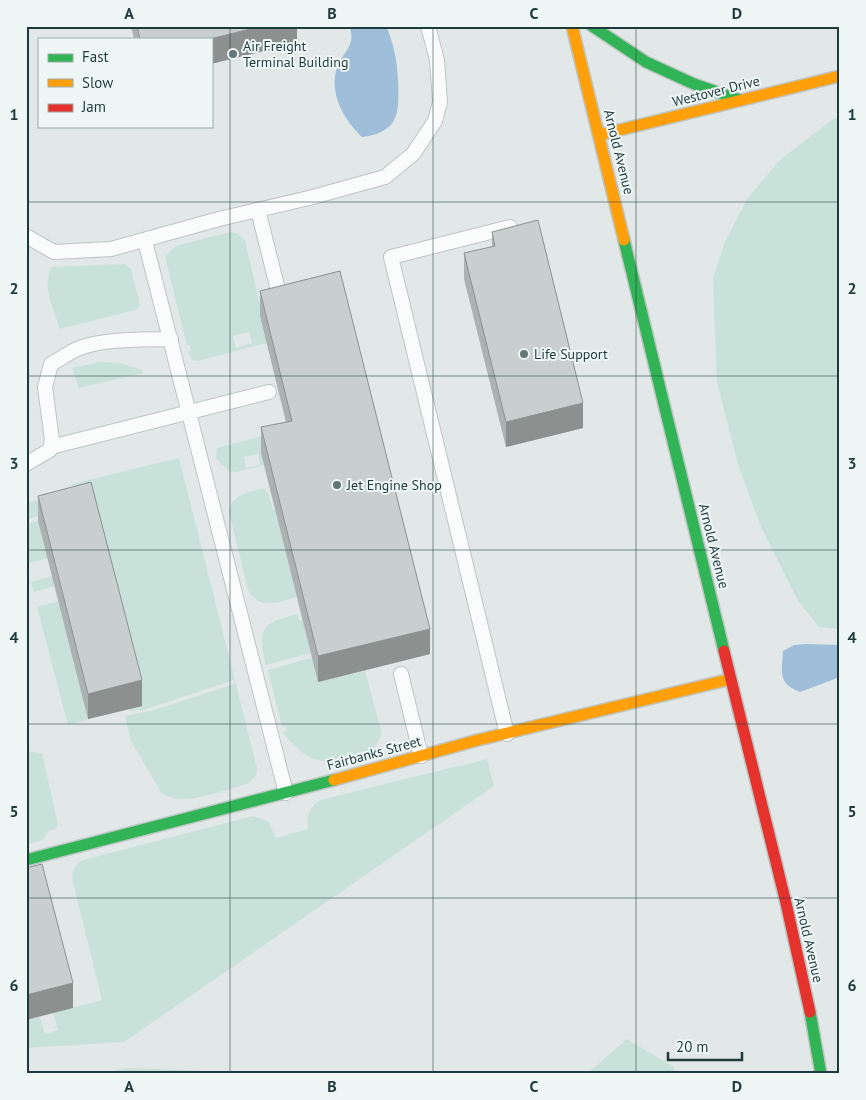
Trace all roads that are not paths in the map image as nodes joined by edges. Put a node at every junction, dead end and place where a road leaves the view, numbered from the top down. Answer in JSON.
{"nodes":[{"id":1,"x":428,"y":26,"type":"edge"},
{"id":2,"x":572,"y":26,"type":"edge"},
{"id":3,"x":592,"y":26,"type":"edge"},
{"id":4,"x":840,"y":76,"type":"edge"},
{"id":5,"x":740,"y":100,"type":"junction"},
{"id":6,"x":599,"y":135,"type":"junction"},
{"id":7,"x":258,"y":210,"type":"junction"},
{"id":8,"x":521,"y":225,"type":"edge"},
{"id":9,"x":26,"y":236,"type":"edge"},
{"id":10,"x":146,"y":241,"type":"junction"},
{"id":11,"x":281,"y":302,"type":"edge"},
{"id":12,"x":171,"y":339,"type":"junction"},
{"id":13,"x":269,"y":392,"type":"dead end"},
{"id":14,"x":190,"y":413,"type":"junction"},
{"id":15,"x":51,"y":447,"type":"junction"},
{"id":16,"x":26,"y":464,"type":"edge"},
{"id":17,"x":401,"y":674,"type":"dead end"},
{"id":18,"x":731,"y":679,"type":"junction"},
{"id":19,"x":506,"y":734,"type":"junction"},
{"id":20,"x":421,"y":756,"type":"junction"},
{"id":21,"x":286,"y":793,"type":"junction"},
{"id":22,"x":26,"y":860,"type":"edge"},
{"id":23,"x":821,"y":1074,"type":"edge"}],
"edges":[{"from":1,"to":7,"type":"lane"},
{"from":2,"to":6,"type":"street","name":"Arnold Avenue"},
{"from":3,"to":5,"type":"street"},
{"from":4,"to":5,"type":"street","name":"Westover Drive"},
{"from":5,"to":6,"type":"street","name":"Westover Drive"},
{"from":6,"to":18,"type":"street","name":"Arnold Avenue"},
{"from":7,"to":10,"type":"lane"},
{"from":7,"to":11,"type":"lane"},
{"from":8,"to":19,"type":"lane"},
{"from":9,"to":10,"type":"lane"},
{"from":10,"to":12,"type":"lane"},
{"from":12,"to":14,"type":"lane"},
{"from":12,"to":15,"type":"lane"},
{"from":13,"to":14,"type":"lane"},
{"from":14,"to":15,"type":"lane"},
{"from":14,"to":21,"type":"lane"},
{"from":15,"to":16,"type":"lane"},
{"from":17,"to":20,"type":"lane"},
{"from":18,"to":19,"type":"street","name":"Fairbanks Street"},
{"from":18,"to":23,"type":"street","name":"Arnold Avenue"},
{"from":19,"to":20,"type":"street","name":"Fairbanks Street"},
{"from":20,"to":21,"type":"street","name":"Fairbanks Street"},
{"from":21,"to":22,"type":"street","name":"Fairbanks Street"}]}
